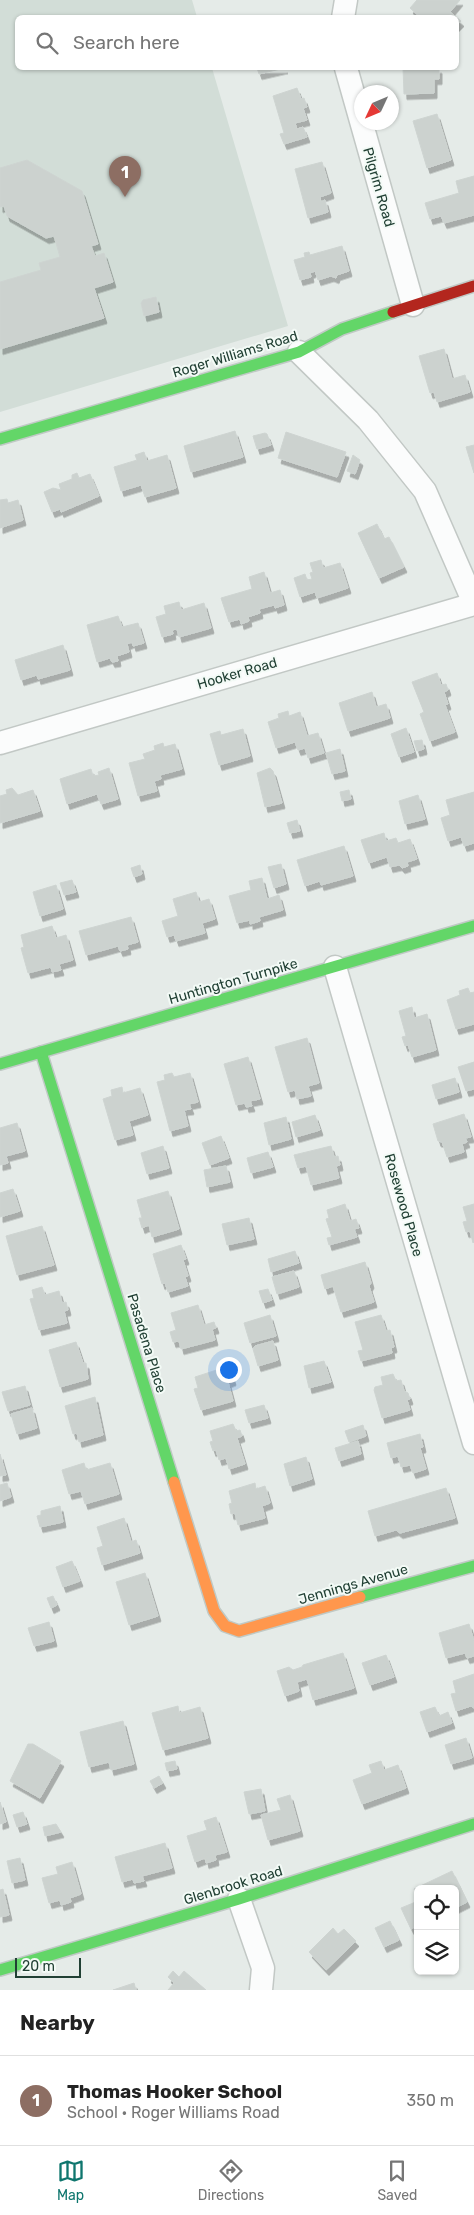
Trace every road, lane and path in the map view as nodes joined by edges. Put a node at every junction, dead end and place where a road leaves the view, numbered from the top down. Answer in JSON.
{"nodes":[{"id":1,"x":346,"y":0,"type":"edge"},
{"id":2,"x":344,"y":15,"type":"edge"},
{"id":3,"x":347,"y":70,"type":"edge"},
{"id":4,"x":474,"y":286,"type":"edge"},
{"id":5,"x":413,"y":305,"type":"junction"},
{"id":6,"x":300,"y":352,"type":"junction"},
{"id":7,"x":0,"y":439,"type":"edge"},
{"id":8,"x":474,"y":603,"type":"edge"},
{"id":9,"x":0,"y":743,"type":"edge"},
{"id":10,"x":474,"y":926,"type":"edge"},
{"id":11,"x":335,"y":967,"type":"junction"},
{"id":12,"x":41,"y":1052,"type":"junction"},
{"id":13,"x":0,"y":1064,"type":"edge"},
{"id":14,"x":474,"y":1443,"type":"edge"},
{"id":15,"x":474,"y":1566,"type":"edge"},
{"id":16,"x":239,"y":1631,"type":"joint"},
{"id":17,"x":474,"y":1824,"type":"edge"},
{"id":18,"x":240,"y":1899,"type":"junction"},
{"id":19,"x":0,"y":1970,"type":"edge"},
{"id":20,"x":261,"y":1990,"type":"edge"}],
"edges":[{"from":1,"to":2,"type":"street"},
{"from":3,"to":5,"type":"street","name":"Pilgrim Road"},
{"from":4,"to":5,"type":"street","name":"Roger Williams Road"},
{"from":5,"to":6,"type":"street","name":"Roger Williams Road"},
{"from":6,"to":7,"type":"street","name":"Roger Williams Road"},
{"from":6,"to":8,"type":"street"},
{"from":8,"to":9,"type":"street","name":"Hooker Road"},
{"from":10,"to":11,"type":"street","name":"Huntington Turnpike"},
{"from":11,"to":12,"type":"street","name":"Huntington Turnpike"},
{"from":11,"to":14,"type":"street","name":"Rosewood Place"},
{"from":12,"to":13,"type":"street","name":"Huntington Turnpike"},
{"from":12,"to":16,"type":"street","name":"Pasadena Place"},
{"from":15,"to":16,"type":"street","name":"Jennings Avenue"},
{"from":17,"to":18,"type":"street","name":"Glenbrook Road"},
{"from":18,"to":19,"type":"street","name":"Glenbrook Road"},
{"from":18,"to":20,"type":"street"}]}
